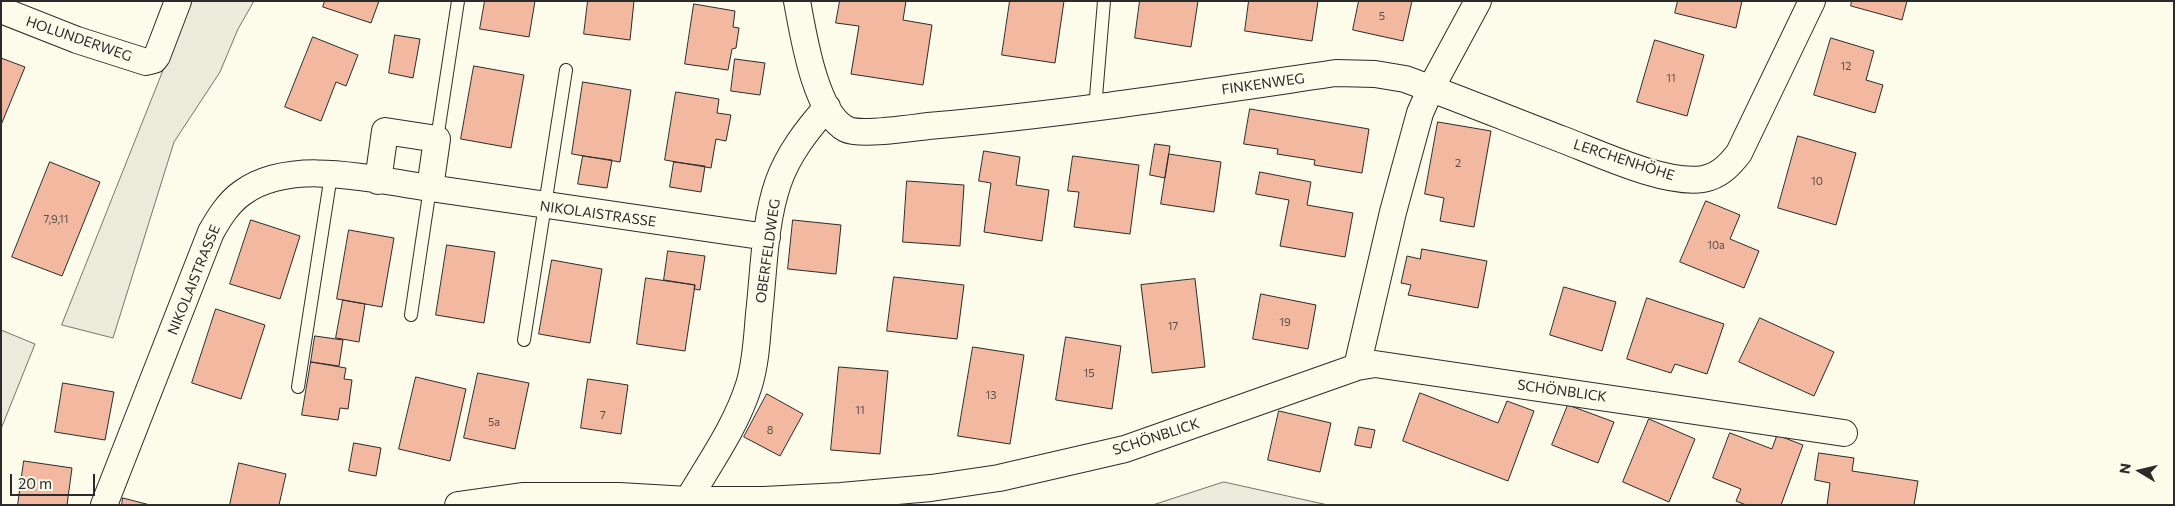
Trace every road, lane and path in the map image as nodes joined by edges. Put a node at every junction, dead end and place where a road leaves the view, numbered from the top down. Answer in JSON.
{"nodes":[{"id":1,"x":178,"y":1,"type":"edge"},
{"id":2,"x":458,"y":1,"type":"edge"},
{"id":3,"x":797,"y":1,"type":"edge"},
{"id":4,"x":1104,"y":1,"type":"edge"},
{"id":5,"x":1478,"y":1,"type":"edge"},
{"id":6,"x":1812,"y":1,"type":"edge"},
{"id":7,"x":1,"y":10,"type":"edge"},
{"id":8,"x":566,"y":70,"type":"dead end"},
{"id":9,"x":1431,"y":88,"type":"junction"},
{"id":10,"x":827,"y":107,"type":"junction"},
{"id":11,"x":1094,"y":109,"type":"junction"},
{"id":12,"x":436,"y":139,"type":"junction"},
{"id":13,"x":331,"y":175,"type":"junction"},
{"id":14,"x":378,"y":181,"type":"junction"},
{"id":15,"x":430,"y":188,"type":"junction"},
{"id":16,"x":545,"y":206,"type":"junction"},
{"id":17,"x":767,"y":237,"type":"junction"},
{"id":18,"x":411,"y":315,"type":"dead end"},
{"id":19,"x":524,"y":340,"type":"dead end"},
{"id":20,"x":1357,"y":367,"type":"junction"},
{"id":21,"x":298,"y":387,"type":"dead end"},
{"id":22,"x":1844,"y":433,"type":"dead end"},
{"id":23,"x":687,"y":502,"type":"edge"},
{"id":24,"x":104,"y":505,"type":"edge"},
{"id":25,"x":458,"y":505,"type":"edge"}],
"edges":[{"from":1,"to":7,"type":"street","name":"HOLUNDERWEG"},
{"from":2,"to":12,"type":"lane"},
{"from":3,"to":10,"type":"street"},
{"from":4,"to":11,"type":"lane"},
{"from":5,"to":9,"type":"street"},
{"from":6,"to":9,"type":"street","name":"LERCHENHÖHE"},
{"from":8,"to":16,"type":"lane"},
{"from":9,"to":11,"type":"street","name":"FINKENWEG"},
{"from":9,"to":20,"type":"street"},
{"from":10,"to":11,"type":"street","name":"FINKENWEG"},
{"from":10,"to":17,"type":"street","name":"OBERFELDWEG"},
{"from":12,"to":14,"type":"street"},
{"from":12,"to":15,"type":"street"},
{"from":13,"to":14,"type":"street","name":"NIKOLAISTRASSE"},
{"from":13,"to":21,"type":"lane"},
{"from":13,"to":24,"type":"street","name":"NIKOLAISTRASSE"},
{"from":14,"to":15,"type":"street","name":"NIKOLAISTRASSE"},
{"from":15,"to":16,"type":"street","name":"NIKOLAISTRASSE"},
{"from":15,"to":18,"type":"lane"},
{"from":16,"to":17,"type":"street","name":"NIKOLAISTRASSE"},
{"from":16,"to":19,"type":"lane"},
{"from":17,"to":23,"type":"street","name":"OBERFELDWEG"},
{"from":20,"to":22,"type":"street","name":"SCHÖNBLICK"},
{"from":20,"to":23,"type":"street","name":"SCHÖNBLICK"},
{"from":23,"to":25,"type":"street","name":"SCHÖNBLICK"}]}
